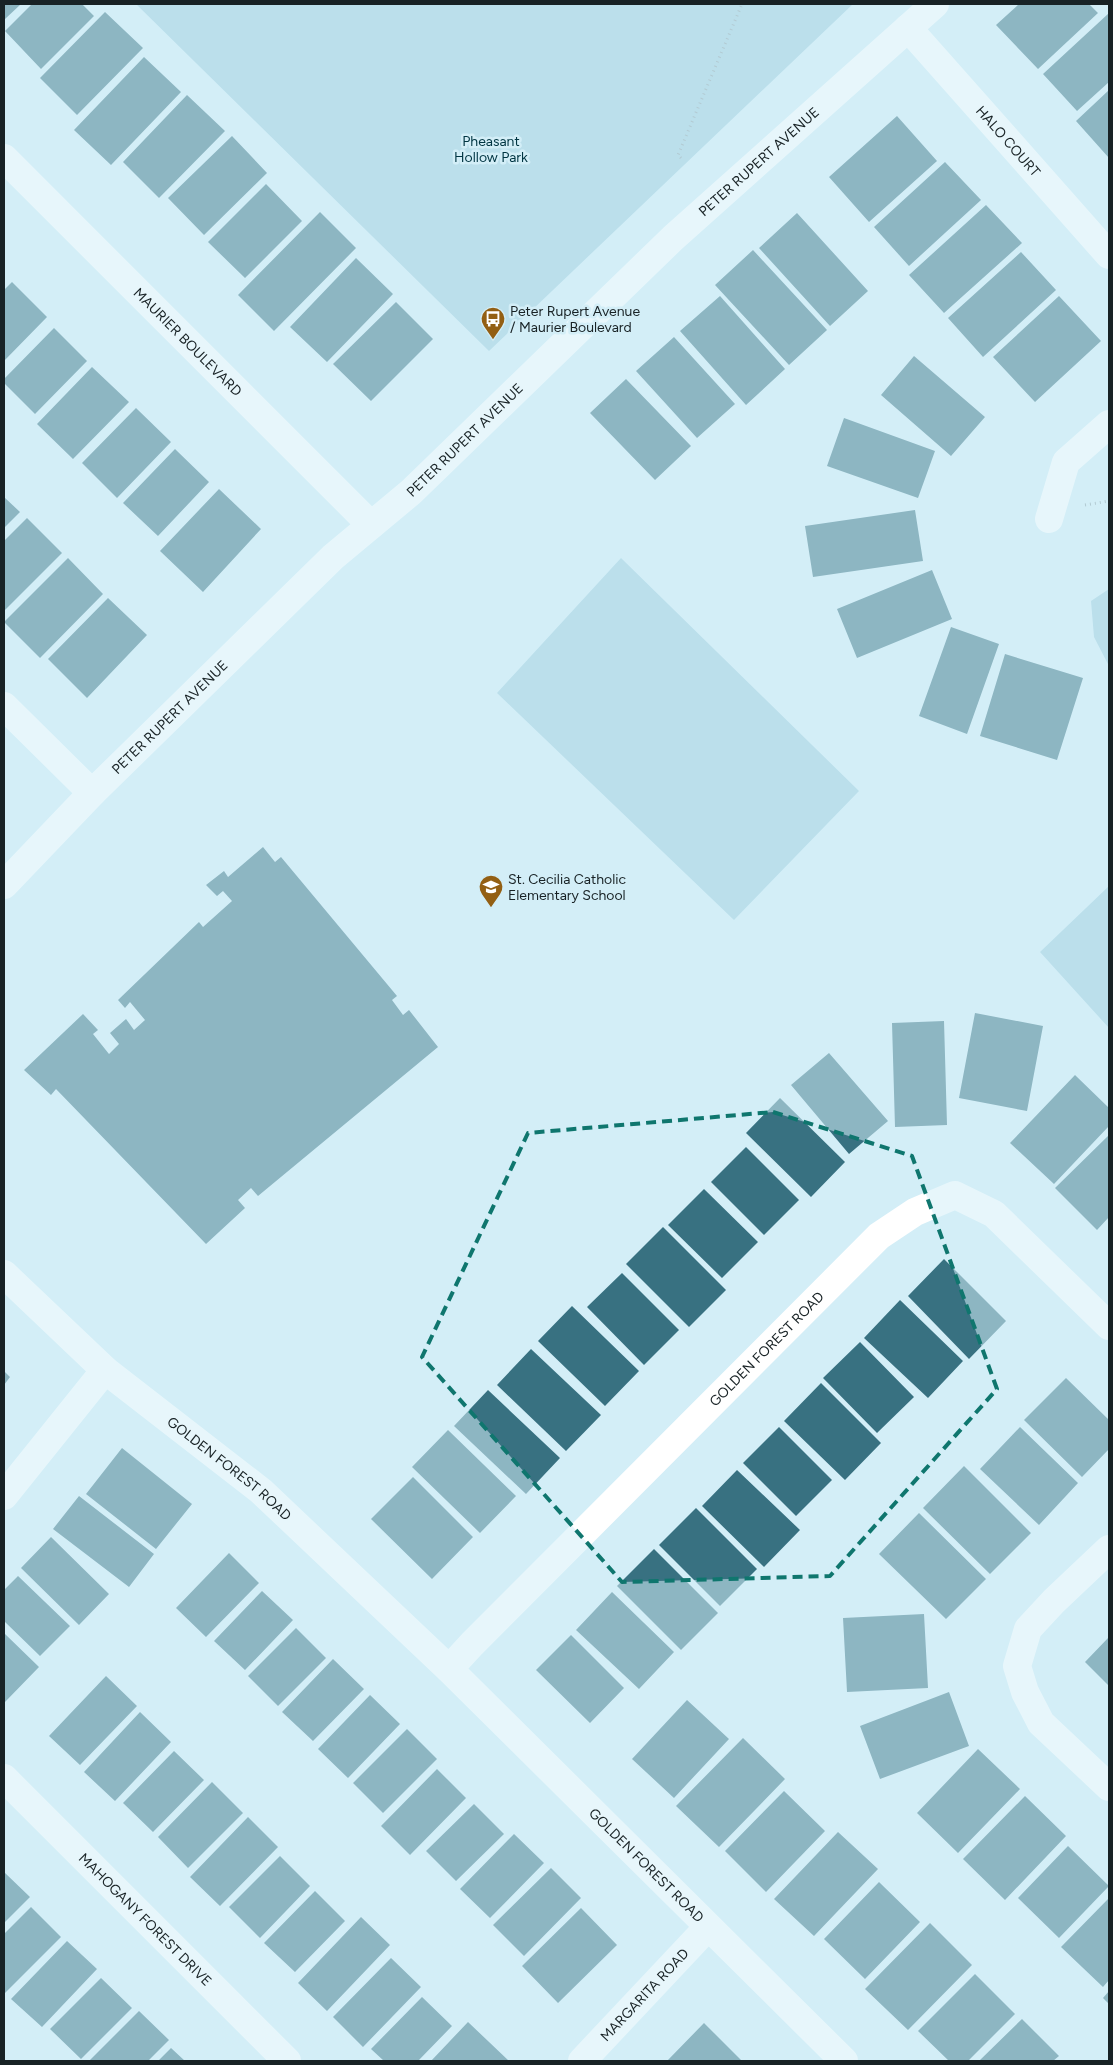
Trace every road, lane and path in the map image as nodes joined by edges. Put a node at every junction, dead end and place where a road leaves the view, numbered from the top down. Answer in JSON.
{"nodes":[{"id":1,"x":742,"y":4,"type":"edge"},
{"id":2,"x":935,"y":4,"type":"edge"},
{"id":3,"x":908,"y":28,"type":"junction"},
{"id":4,"x":4,"y":158,"type":"edge"},
{"id":5,"x":681,"y":158,"type":"dead end"},
{"id":6,"x":1109,"y":255,"type":"edge"},
{"id":7,"x":1109,"y":424,"type":"edge"},
{"id":8,"x":1050,"y":520,"type":"dead end"},
{"id":9,"x":371,"y":525,"type":"junction"},
{"id":10,"x":4,"y":706,"type":"edge"},
{"id":11,"x":92,"y":793,"type":"junction"},
{"id":12,"x":4,"y":885,"type":"edge"},
{"id":13,"x":4,"y":1274,"type":"edge"},
{"id":14,"x":1109,"y":1326,"type":"edge"},
{"id":15,"x":105,"y":1370,"type":"junction"},
{"id":16,"x":4,"y":1496,"type":"edge"},
{"id":17,"x":1109,"y":1549,"type":"edge"},
{"id":18,"x":449,"y":1669,"type":"junction"},
{"id":19,"x":4,"y":1778,"type":"edge"},
{"id":20,"x":1109,"y":1787,"type":"edge"},
{"id":21,"x":708,"y":1927,"type":"junction"},
{"id":22,"x":287,"y":2061,"type":"edge"},
{"id":23,"x":582,"y":2061,"type":"edge"},
{"id":24,"x":844,"y":2061,"type":"edge"}],
"edges":[{"from":1,"to":5,"type":"path"},
{"from":2,"to":3,"type":"street","name":"PETER RUPERT AVENUE"},
{"from":3,"to":6,"type":"street","name":"HALO COURT"},
{"from":3,"to":9,"type":"street","name":"PETER RUPERT AVENUE"},
{"from":4,"to":9,"type":"street","name":"MAURIER BOULEVARD"},
{"from":7,"to":8,"type":"street"},
{"from":9,"to":11,"type":"street","name":"PETER RUPERT AVENUE"},
{"from":10,"to":11,"type":"street"},
{"from":11,"to":12,"type":"street","name":"PETER RUPERT AVENUE"},
{"from":13,"to":15,"type":"street","name":"GOLDEN FOREST ROAD"},
{"from":14,"to":18,"type":"street","name":"GOLDEN FOREST ROAD"},
{"from":15,"to":16,"type":"street"},
{"from":15,"to":18,"type":"street","name":"GOLDEN FOREST ROAD"},
{"from":17,"to":20,"type":"street"},
{"from":18,"to":21,"type":"street","name":"GOLDEN FOREST ROAD"},
{"from":19,"to":22,"type":"street","name":"MAHOGANY FOREST DRIVE"},
{"from":21,"to":23,"type":"street","name":"MARGARITA ROAD"},
{"from":21,"to":24,"type":"street","name":"GOLDEN FOREST ROAD"}]}
